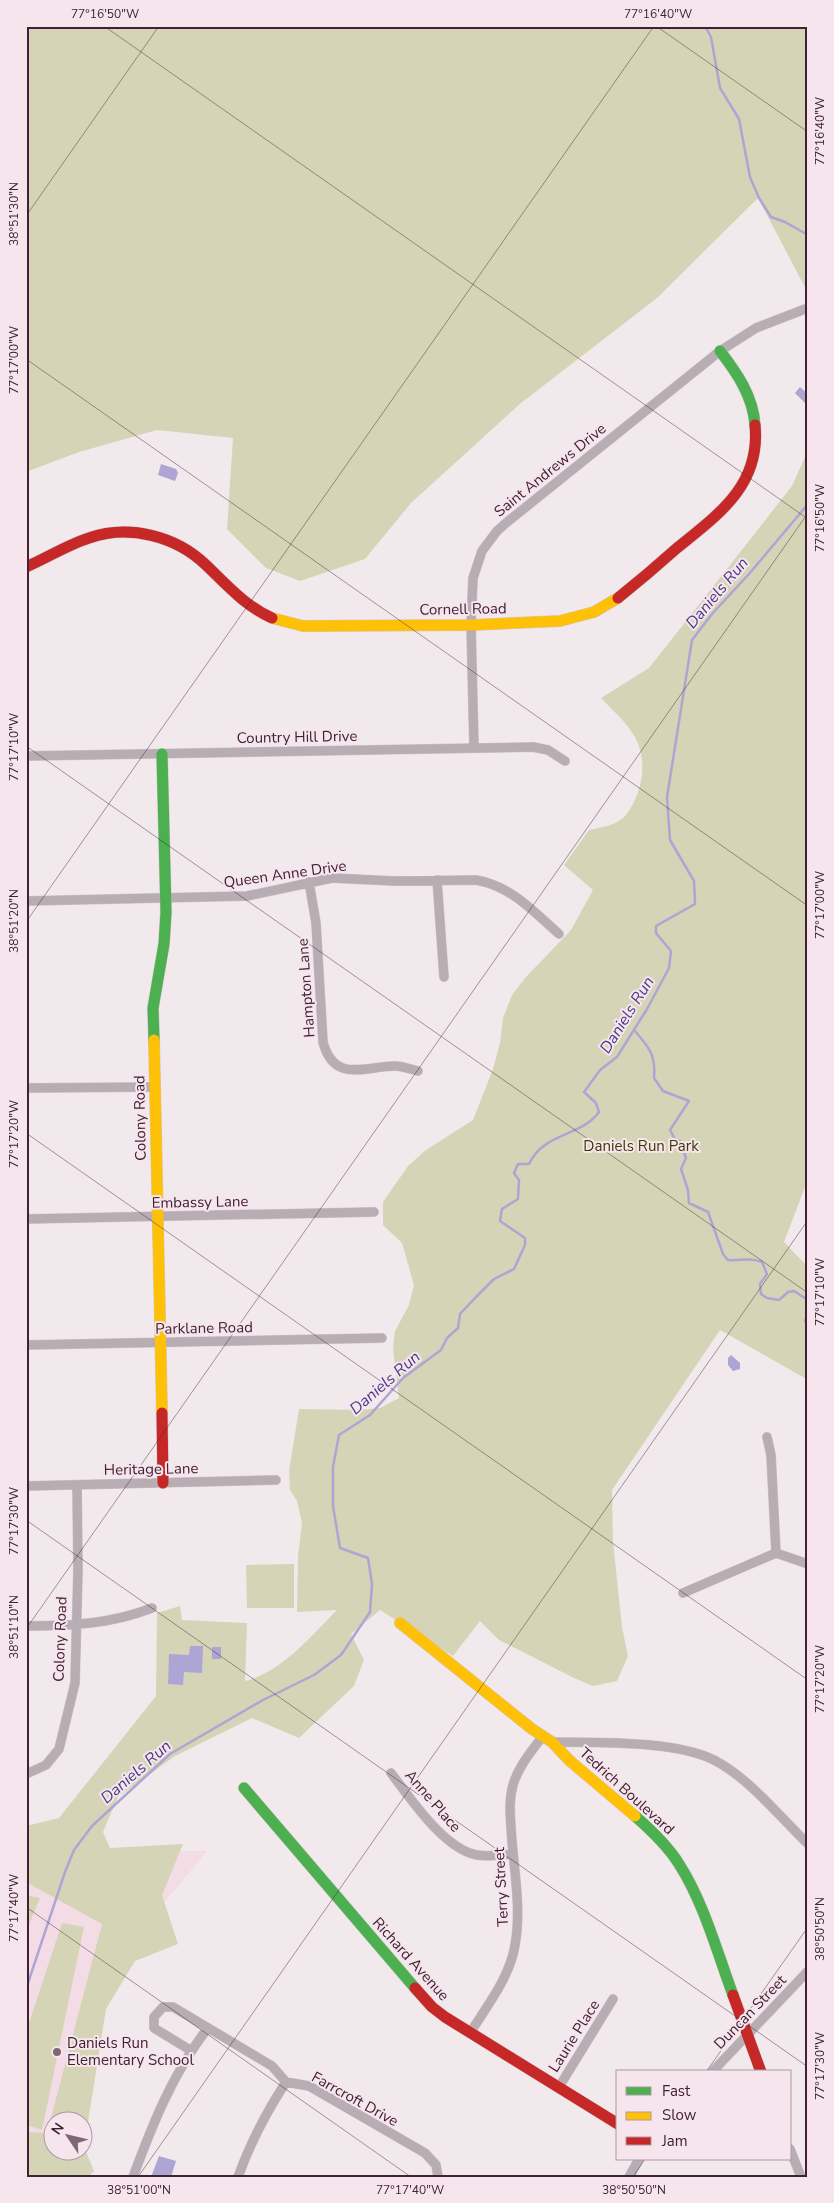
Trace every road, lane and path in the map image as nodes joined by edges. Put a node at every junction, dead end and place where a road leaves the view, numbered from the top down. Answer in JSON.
{"nodes":[{"id":1,"x":805,"y":309,"type":"dead end"},
{"id":2,"x":720,"y":351,"type":"junction"},
{"id":3,"x":26,"y":568,"type":"edge"},
{"id":4,"x":471,"y":625,"type":"junction"},
{"id":5,"x":474,"y":747,"type":"junction"},
{"id":6,"x":162,"y":754,"type":"junction"},
{"id":7,"x":26,"y":756,"type":"edge"},
{"id":8,"x":565,"y":761,"type":"dead end"},
{"id":9,"x":437,"y":880,"type":"junction"},
{"id":10,"x":309,"y":882,"type":"junction"},
{"id":11,"x":165,"y":898,"type":"junction"},
{"id":12,"x":26,"y":901,"type":"edge"},
{"id":13,"x":559,"y":934,"type":"dead end"},
{"id":14,"x":444,"y":977,"type":"dead end"},
{"id":15,"x":418,"y":1071,"type":"dead end"},
{"id":16,"x":154,"y":1086,"type":"junction"},
{"id":17,"x":26,"y":1088,"type":"edge"},
{"id":18,"x":374,"y":1212,"type":"dead end"},
{"id":19,"x":157,"y":1216,"type":"junction"},
{"id":20,"x":26,"y":1219,"type":"edge"},
{"id":21,"x":382,"y":1338,"type":"dead end"},
{"id":22,"x":160,"y":1342,"type":"junction"},
{"id":23,"x":26,"y":1345,"type":"edge"},
{"id":24,"x":767,"y":1437,"type":"dead end"},
{"id":25,"x":276,"y":1480,"type":"dead end"},
{"id":26,"x":163,"y":1483,"type":"junction"},
{"id":27,"x":77,"y":1485,"type":"junction"},
{"id":28,"x":26,"y":1486,"type":"edge"},
{"id":29,"x":776,"y":1553,"type":"junction"},
{"id":30,"x":808,"y":1564,"type":"edge"},
{"id":31,"x":683,"y":1593,"type":"dead end"},
{"id":32,"x":152,"y":1608,"type":"dead end"},
{"id":33,"x":400,"y":1623,"type":"dead end"},
{"id":34,"x":76,"y":1625,"type":"junction"},
{"id":35,"x":26,"y":1626,"type":"edge"},
{"id":36,"x":547,"y":1740,"type":"junction"},
{"id":37,"x":391,"y":1773,"type":"dead end"},
{"id":38,"x":26,"y":1774,"type":"edge"},
{"id":39,"x":244,"y":1788,"type":"dead end"},
{"id":40,"x":808,"y":1844,"type":"edge"},
{"id":41,"x":512,"y":1854,"type":"junction"},
{"id":42,"x":808,"y":1971,"type":"edge"},
{"id":43,"x":613,"y":1999,"type":"dead end"},
{"id":44,"x":207,"y":2029,"type":"junction"},
{"id":45,"x":470,"y":2033,"type":"junction"},
{"id":46,"x":747,"y":2033,"type":"junction"},
{"id":47,"x":190,"y":2050,"type":"junction"},
{"id":48,"x":714,"y":2070,"type":"edge"},
{"id":49,"x":760,"y":2070,"type":"edge"},
{"id":50,"x":286,"y":2082,"type":"junction"},
{"id":51,"x":559,"y":2087,"type":"junction"},
{"id":52,"x":616,"y":2123,"type":"edge"},
{"id":53,"x":792,"y":2154,"type":"edge"},
{"id":54,"x":638,"y":2160,"type":"edge"},
{"id":55,"x":808,"y":2165,"type":"edge"},
{"id":56,"x":800,"y":2174,"type":"edge"},
{"id":57,"x":133,"y":2177,"type":"edge"},
{"id":58,"x":238,"y":2177,"type":"edge"},
{"id":59,"x":438,"y":2177,"type":"edge"},
{"id":60,"x":628,"y":2177,"type":"edge"}],
"edges":[{"from":1,"to":2,"type":"street","name":"Saint Andrews Drive"},
{"from":2,"to":4,"type":"street","name":"Saint Andrews Drive"},
{"from":2,"to":4,"type":"street","name":"Cornell Road"},
{"from":3,"to":4,"type":"street","name":"Cornell Road"},
{"from":4,"to":5,"type":"street","name":"Saint Andrews Drive"},
{"from":5,"to":6,"type":"street","name":"Country Hill Drive"},
{"from":5,"to":8,"type":"street","name":"Country Hill Drive"},
{"from":6,"to":7,"type":"street","name":"Country Hill Drive"},
{"from":6,"to":11,"type":"street","name":"Colony Road"},
{"from":9,"to":10,"type":"street","name":"Queen Anne Drive"},
{"from":9,"to":13,"type":"street","name":"Queen Anne Drive"},
{"from":9,"to":14,"type":"street"},
{"from":10,"to":11,"type":"street","name":"Queen Anne Drive"},
{"from":10,"to":15,"type":"street","name":"Hampton Lane"},
{"from":11,"to":12,"type":"street","name":"Queen Anne Drive"},
{"from":11,"to":16,"type":"street","name":"Colony Road"},
{"from":16,"to":17,"type":"street"},
{"from":16,"to":19,"type":"street","name":"Colony Road"},
{"from":18,"to":19,"type":"street","name":"Embassy Lane"},
{"from":19,"to":20,"type":"street","name":"Embassy Lane"},
{"from":19,"to":22,"type":"street","name":"Colony Road"},
{"from":21,"to":22,"type":"street","name":"Parklane Road"},
{"from":22,"to":23,"type":"street","name":"Parklane Road"},
{"from":22,"to":26,"type":"street","name":"Colony Road"},
{"from":24,"to":29,"type":"street"},
{"from":25,"to":26,"type":"street","name":"Heritage Lane"},
{"from":26,"to":27,"type":"street","name":"Heritage Lane"},
{"from":27,"to":28,"type":"street","name":"Heritage Lane"},
{"from":27,"to":34,"type":"street","name":"Colony Road"},
{"from":29,"to":30,"type":"street"},
{"from":29,"to":31,"type":"street"},
{"from":32,"to":34,"type":"street"},
{"from":33,"to":36,"type":"street","name":"Tedrich Boulevard"},
{"from":34,"to":35,"type":"street"},
{"from":34,"to":38,"type":"street","name":"Colony Road"},
{"from":36,"to":40,"type":"street"},
{"from":36,"to":41,"type":"street","name":"Terry Street"},
{"from":36,"to":46,"type":"street","name":"Tedrich Boulevard"},
{"from":37,"to":41,"type":"street","name":"Anne Place"},
{"from":39,"to":45,"type":"street","name":"Richard Avenue"},
{"from":41,"to":45,"type":"street","name":"Terry Street"},
{"from":42,"to":46,"type":"street","name":"Duncan Street"},
{"from":43,"to":51,"type":"street","name":"Laurie Place"},
{"from":44,"to":47,"type":"street"},
{"from":44,"to":47,"type":"street"},
{"from":44,"to":50,"type":"street"},
{"from":45,"to":51,"type":"street","name":"Richard Avenue"},
{"from":46,"to":48,"type":"street","name":"Duncan Street"},
{"from":46,"to":49,"type":"street","name":"Tedrich Boulevard"},
{"from":47,"to":57,"type":"street"},
{"from":50,"to":58,"type":"street","name":"Farrcroft Drive"},
{"from":50,"to":59,"type":"street","name":"Farrcroft Drive"},
{"from":51,"to":52,"type":"street","name":"Richard Avenue"},
{"from":53,"to":56,"type":"street"},
{"from":54,"to":60,"type":"street"},
{"from":55,"to":56,"type":"street"}]}
